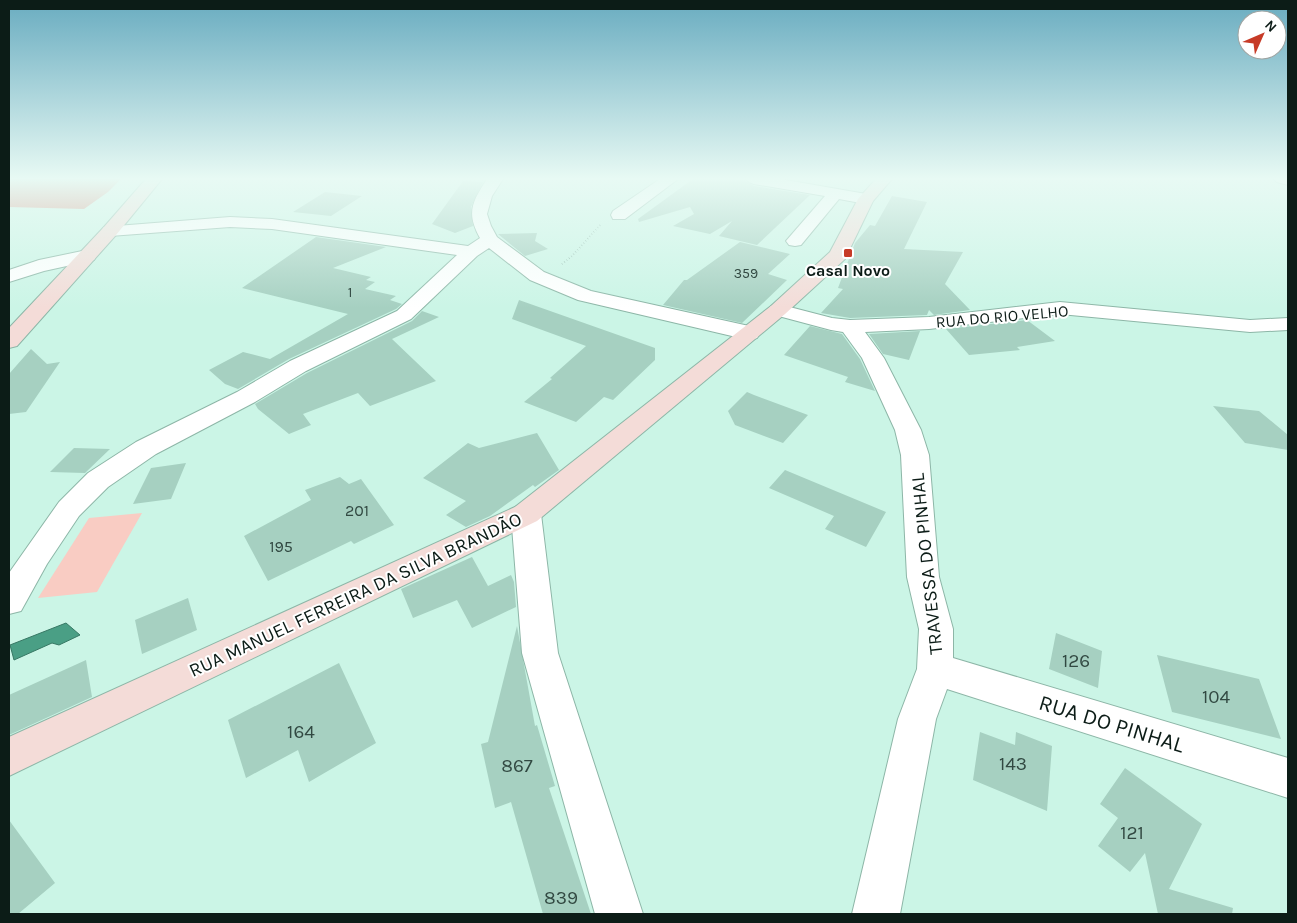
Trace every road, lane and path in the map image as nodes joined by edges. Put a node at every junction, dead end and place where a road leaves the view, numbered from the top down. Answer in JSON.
{"nodes":[{"id":1,"x":118,"y":222,"type":"edge"},
{"id":2,"x":229,"y":222,"type":"edge"},
{"id":3,"x":232,"y":222,"type":"edge"},
{"id":4,"x":481,"y":222,"type":"edge"},
{"id":5,"x":606,"y":222,"type":"edge"},
{"id":6,"x":811,"y":222,"type":"edge"},
{"id":7,"x":853,"y":222,"type":"edge"},
{"id":8,"x":110,"y":231,"type":"junction"},
{"id":9,"x":795,"y":241,"type":"dead end"},
{"id":10,"x":480,"y":246,"type":"junction"},
{"id":11,"x":86,"y":256,"type":"junction"},
{"id":12,"x":9,"y":276,"type":"edge"},
{"id":13,"x":537,"y":276,"type":"junction"},
{"id":14,"x":778,"y":310,"type":"junction"},
{"id":15,"x":1288,"y":324,"type":"edge"},
{"id":16,"x":850,"y":326,"type":"junction"},
{"id":17,"x":749,"y":333,"type":"junction"},
{"id":18,"x":9,"y":341,"type":"edge"},
{"id":19,"x":526,"y":514,"type":"junction"},
{"id":20,"x":9,"y":601,"type":"edge"},
{"id":21,"x":935,"y":669,"type":"junction"},
{"id":22,"x":9,"y":757,"type":"edge"},
{"id":23,"x":1288,"y":778,"type":"edge"},
{"id":24,"x":619,"y":914,"type":"edge"},
{"id":25,"x":876,"y":914,"type":"edge"}],
"edges":[{"from":1,"to":8,"type":"main road"},
{"from":2,"to":8,"type":"street"},
{"from":3,"to":10,"type":"street"},
{"from":4,"to":10,"type":"street"},
{"from":5,"to":13,"type":"path"},
{"from":6,"to":9,"type":"street"},
{"from":7,"to":14,"type":"main road","name":"RUA MANUEL FERREIRA DA SILVA BRANDÃO"},
{"from":8,"to":11,"type":"main road"},
{"from":10,"to":13,"type":"street"},
{"from":10,"to":20,"type":"street"},
{"from":11,"to":12,"type":"street"},
{"from":11,"to":18,"type":"main road"},
{"from":13,"to":17,"type":"street"},
{"from":14,"to":16,"type":"street","name":"RUA DO RIO VELHO"},
{"from":14,"to":17,"type":"main road","name":"RUA MANUEL FERREIRA DA SILVA BRANDÃO"},
{"from":15,"to":16,"type":"street","name":"RUA DO RIO VELHO"},
{"from":16,"to":21,"type":"street","name":"TRAVESSA DO PINHAL"},
{"from":17,"to":19,"type":"main road","name":"RUA MANUEL FERREIRA DA SILVA BRANDÃO"},
{"from":19,"to":22,"type":"main road","name":"RUA MANUEL FERREIRA DA SILVA BRANDÃO"},
{"from":19,"to":24,"type":"street"},
{"from":21,"to":23,"type":"street","name":"RUA DO PINHAL"},
{"from":21,"to":25,"type":"street","name":"TRAVESSA DO PINHAL"}]}
